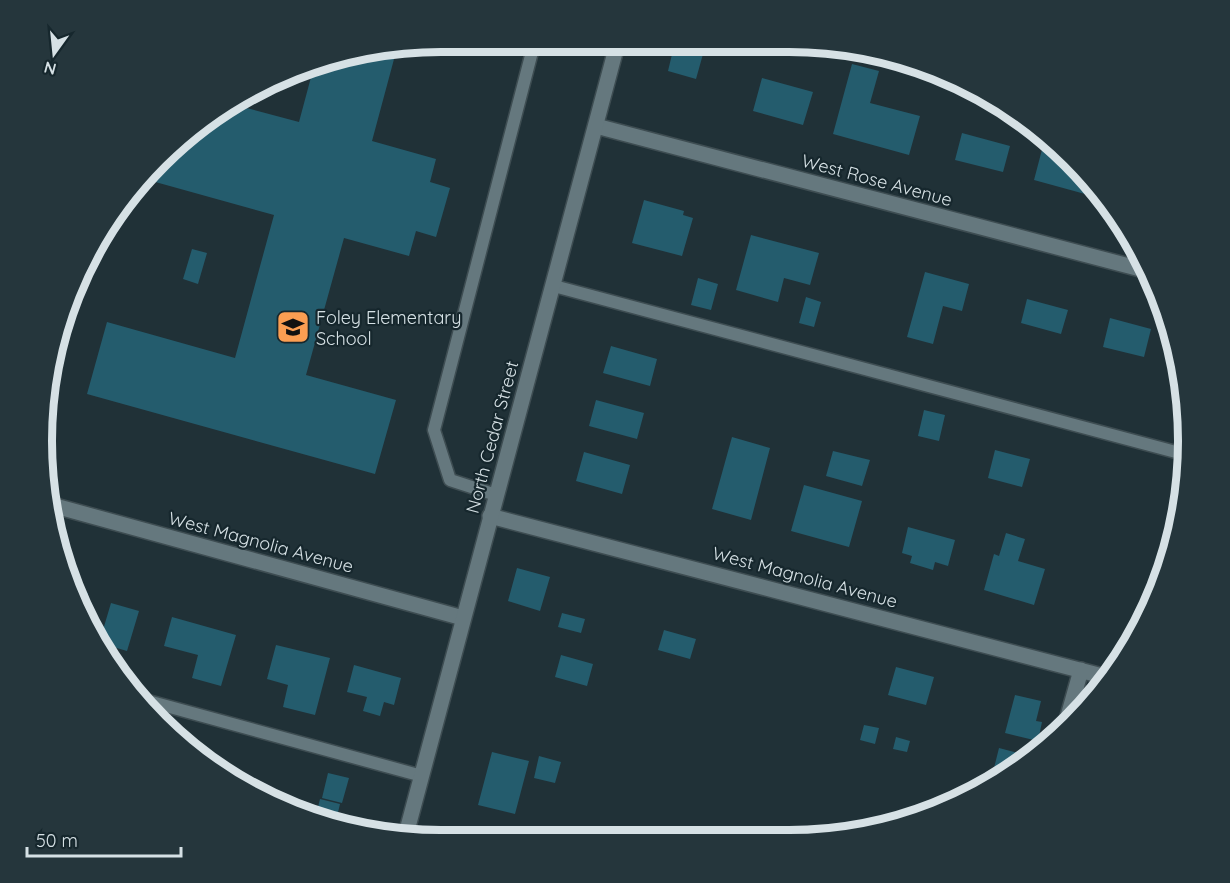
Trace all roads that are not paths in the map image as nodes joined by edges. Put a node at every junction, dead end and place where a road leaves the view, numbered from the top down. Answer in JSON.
{"nodes":[{"id":1,"x":532,"y":52,"type":"edge"},
{"id":2,"x":615,"y":52,"type":"edge"},
{"id":3,"x":596,"y":126,"type":"junction"},
{"id":4,"x":1136,"y":268,"type":"edge"},
{"id":5,"x":554,"y":286,"type":"junction"},
{"id":6,"x":1178,"y":452,"type":"edge"},
{"id":7,"x":496,"y":495,"type":"junction"},
{"id":8,"x":58,"y":507,"type":"edge"},
{"id":9,"x":490,"y":516,"type":"junction"},
{"id":10,"x":463,"y":618,"type":"junction"},
{"id":11,"x":1081,"y":670,"type":"junction"},
{"id":12,"x":1098,"y":677,"type":"edge"},
{"id":13,"x":153,"y":702,"type":"edge"},
{"id":14,"x":1070,"y":711,"type":"edge"},
{"id":15,"x":422,"y":776,"type":"junction"},
{"id":16,"x":407,"y":829,"type":"edge"}],
"edges":[{"from":1,"to":7,"type":"lane"},
{"from":2,"to":3,"type":"street","name":"North Cedar Street"},
{"from":3,"to":4,"type":"street","name":"West Rose Avenue"},
{"from":3,"to":5,"type":"street","name":"North Cedar Street"},
{"from":5,"to":6,"type":"lane"},
{"from":5,"to":7,"type":"street","name":"North Cedar Street"},
{"from":7,"to":9,"type":"street","name":"North Cedar Street"},
{"from":8,"to":10,"type":"street","name":"West Magnolia Avenue"},
{"from":9,"to":10,"type":"street","name":"North Cedar Street"},
{"from":9,"to":11,"type":"street","name":"West Magnolia Avenue"},
{"from":10,"to":15,"type":"street","name":"North Cedar Street"},
{"from":11,"to":12,"type":"street","name":"West Magnolia Avenue"},
{"from":11,"to":14,"type":"street"},
{"from":13,"to":15,"type":"lane"},
{"from":15,"to":16,"type":"street","name":"North Cedar Street"}]}
